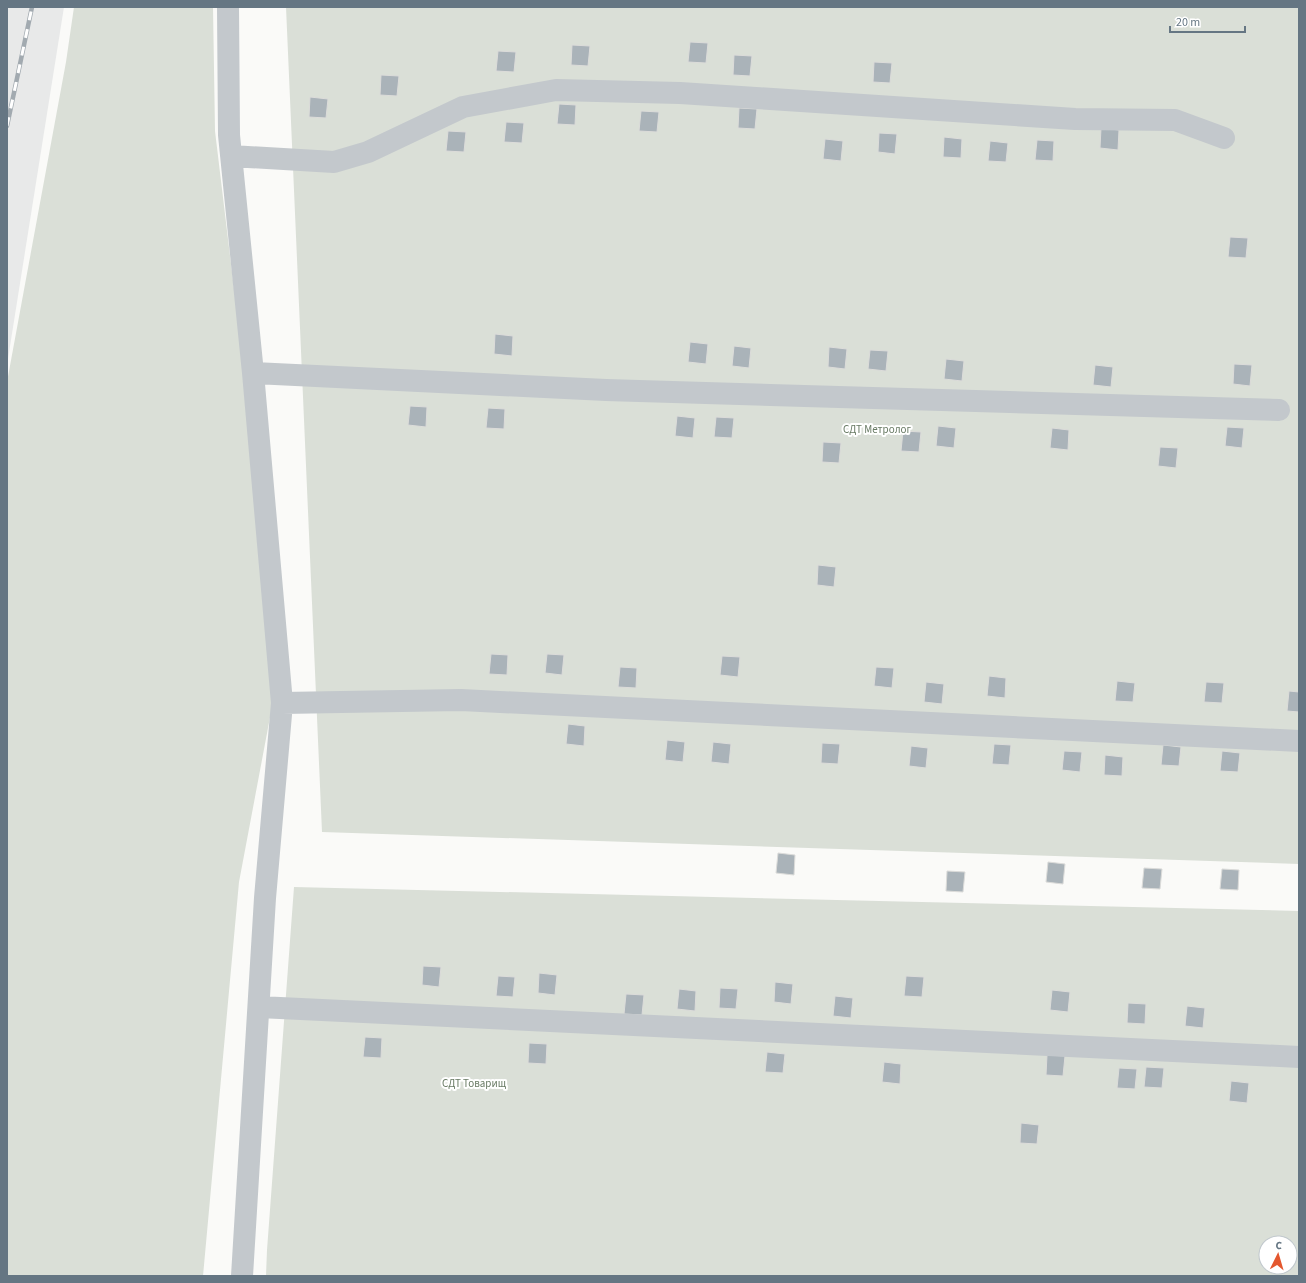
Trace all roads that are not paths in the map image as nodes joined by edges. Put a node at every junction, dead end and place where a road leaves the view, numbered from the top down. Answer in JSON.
{"nodes":[{"id":1,"x":228,"y":7,"type":"edge"},
{"id":2,"x":1224,"y":138,"type":"dead end"},
{"id":3,"x":231,"y":156,"type":"junction"},
{"id":4,"x":253,"y":373,"type":"junction"},
{"id":5,"x":1279,"y":410,"type":"dead end"},
{"id":6,"x":282,"y":703,"type":"junction"},
{"id":7,"x":1299,"y":741,"type":"edge"},
{"id":8,"x":259,"y":1007,"type":"junction"},
{"id":9,"x":1299,"y":1057,"type":"edge"},
{"id":10,"x":242,"y":1276,"type":"edge"}],
"edges":[{"from":1,"to":3,"type":"street"},
{"from":2,"to":3,"type":"street"},
{"from":3,"to":4,"type":"street"},
{"from":4,"to":5,"type":"street"},
{"from":4,"to":6,"type":"street"},
{"from":6,"to":7,"type":"street"},
{"from":6,"to":8,"type":"street"},
{"from":8,"to":9,"type":"street"},
{"from":8,"to":10,"type":"street"}]}
